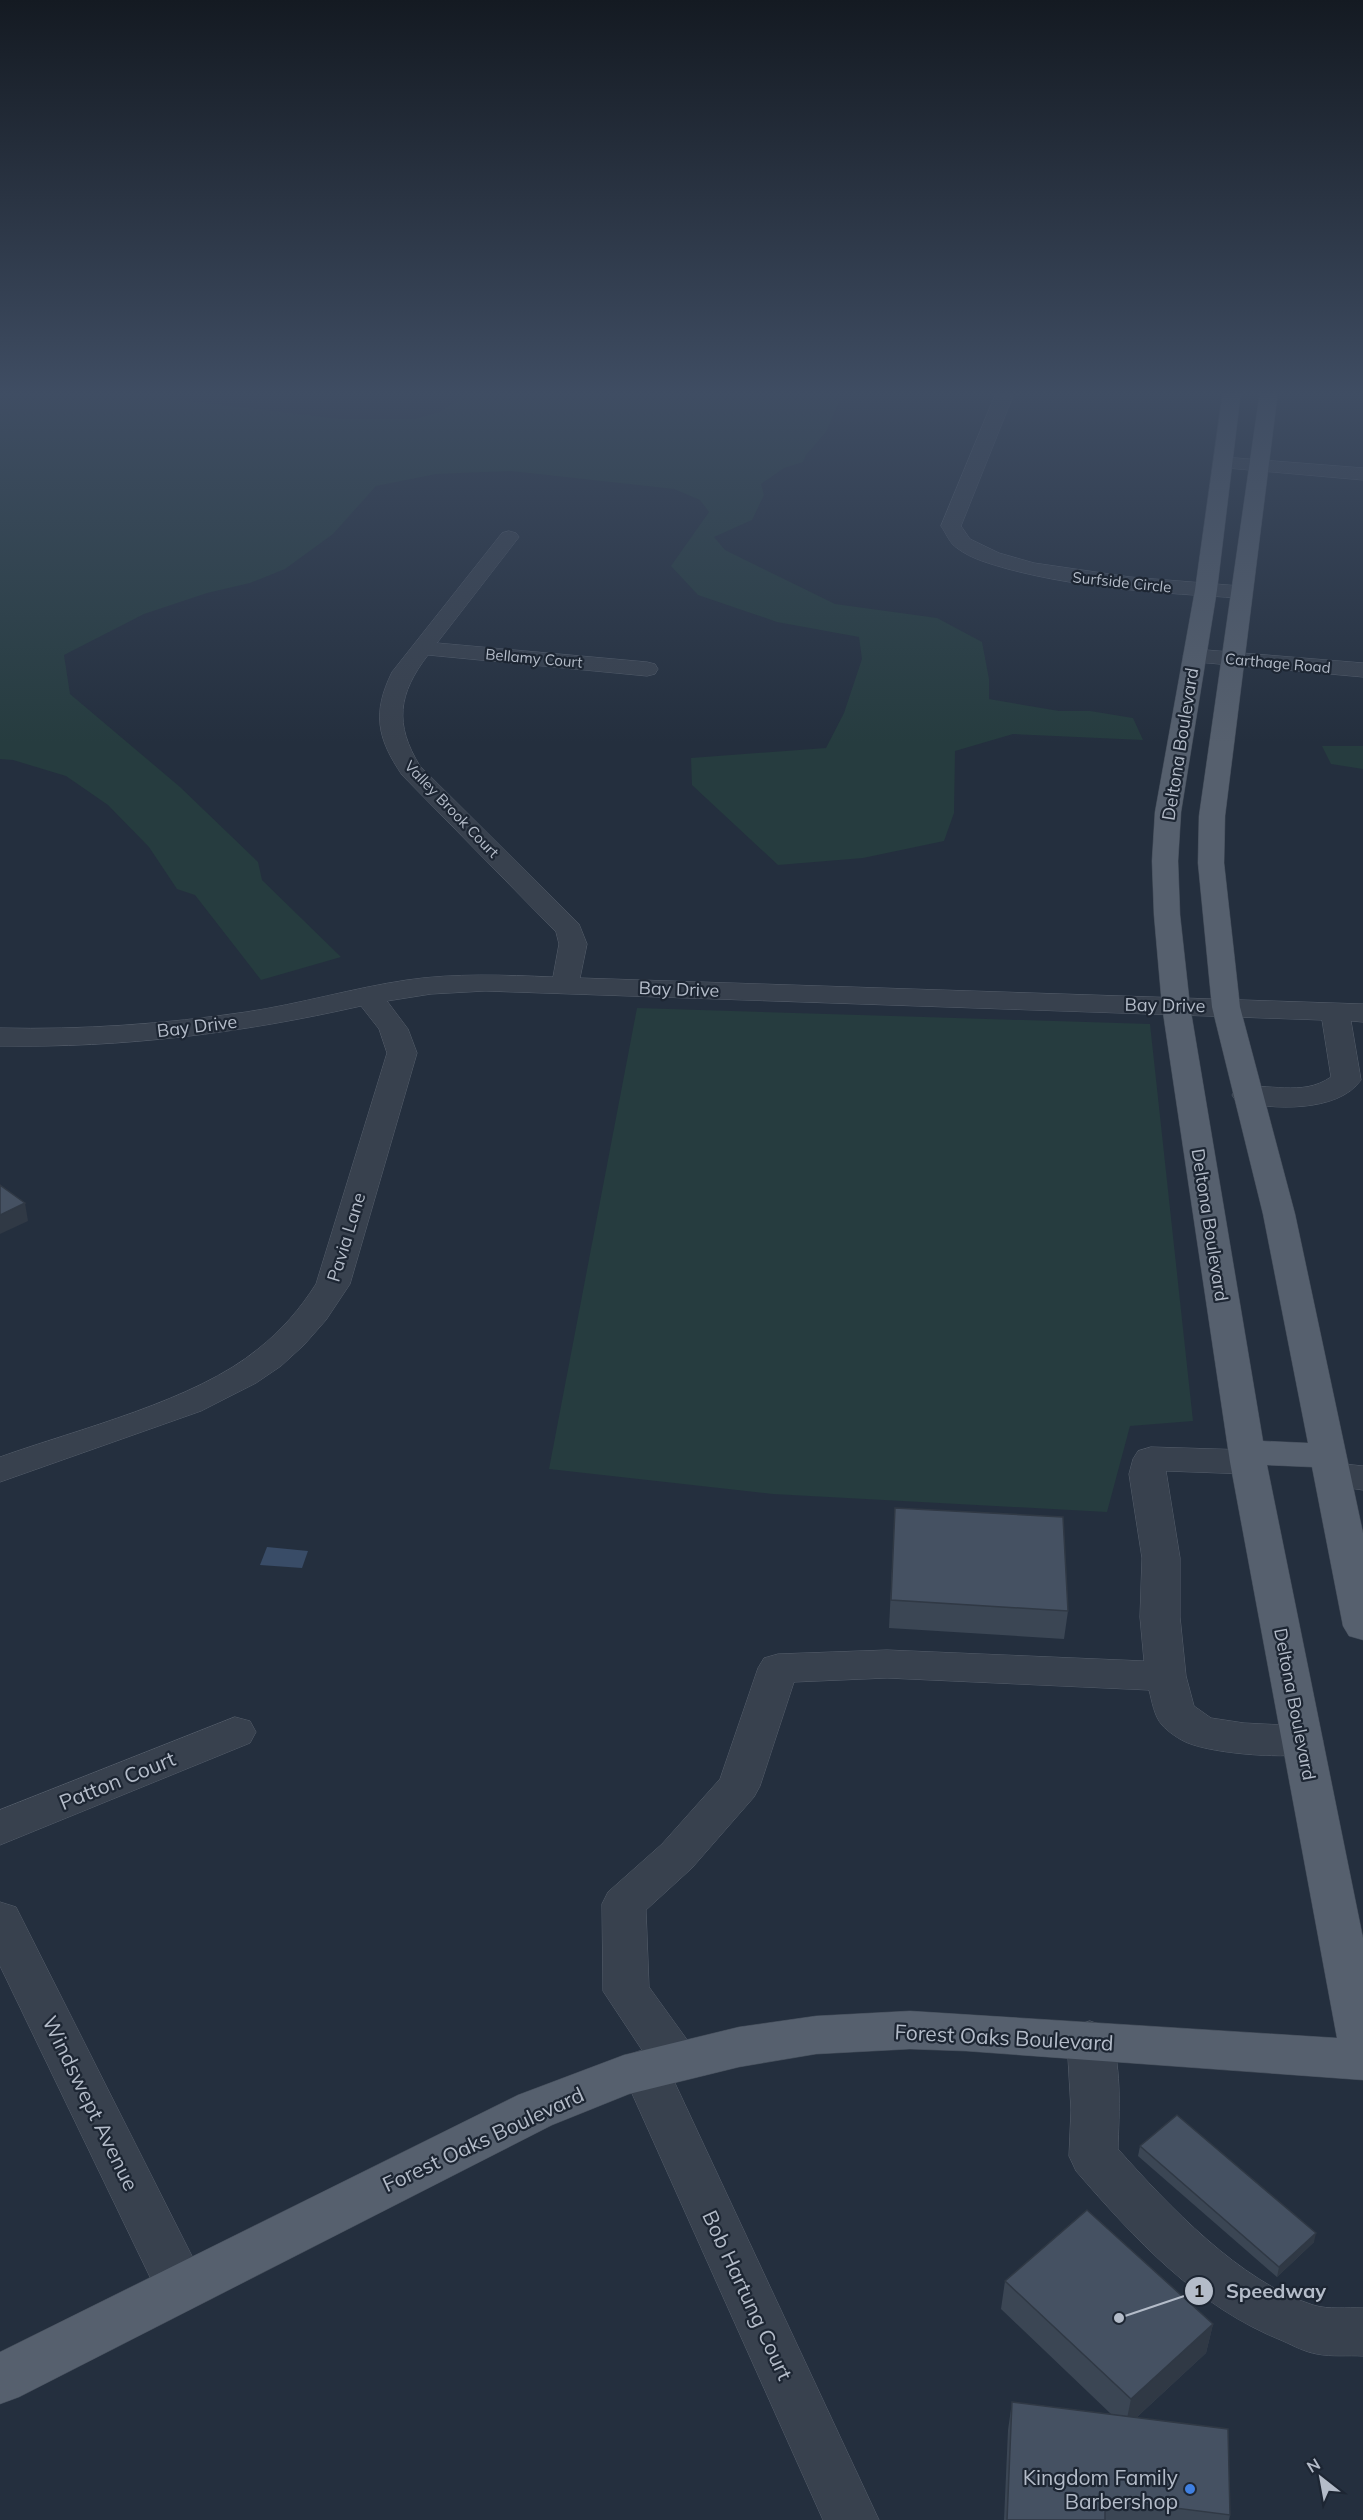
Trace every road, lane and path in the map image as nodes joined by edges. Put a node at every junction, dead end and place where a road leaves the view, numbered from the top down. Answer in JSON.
{"nodes":[{"id":1,"x":958,"y":509,"type":"edge"},
{"id":2,"x":1217,"y":509,"type":"edge"},
{"id":3,"x":1252,"y":509,"type":"edge"},
{"id":4,"x":509,"y":537,"type":"dead end"},
{"id":5,"x":1206,"y":590,"type":"junction"},
{"id":6,"x":1240,"y":592,"type":"junction"},
{"id":7,"x":422,"y":648,"type":"junction"},
{"id":8,"x":1194,"y":656,"type":"junction"},
{"id":9,"x":1234,"y":660,"type":"junction"},
{"id":10,"x":647,"y":669,"type":"dead end"},
{"id":11,"x":1363,"y":670,"type":"edge"},
{"id":12,"x":565,"y":985,"type":"junction"},
{"id":13,"x":368,"y":996,"type":"junction"},
{"id":14,"x":1176,"y":1006,"type":"junction"},
{"id":15,"x":1226,"y":1007,"type":"junction"},
{"id":16,"x":1349,"y":1012,"type":"edge"},
{"id":17,"x":0,"y":1037,"type":"edge"},
{"id":18,"x":1246,"y":1095,"type":"junction"},
{"id":19,"x":1247,"y":1457,"type":"junction"},
{"id":20,"x":0,"y":1470,"type":"edge"},
{"id":21,"x":1342,"y":1470,"type":"edge"},
{"id":22,"x":1361,"y":1604,"type":"edge"},
{"id":23,"x":1166,"y":1676,"type":"junction"},
{"id":24,"x":235,"y":1732,"type":"dead end"},
{"id":25,"x":1302,"y":1741,"type":"junction"},
{"id":26,"x":0,"y":1828,"type":"edge"},
{"id":27,"x":0,"y":1920,"type":"edge"},
{"id":28,"x":1090,"y":2041,"type":"junction"},
{"id":29,"x":1363,"y":2054,"type":"edge"},
{"id":30,"x":1363,"y":2060,"type":"edge"},
{"id":31,"x":660,"y":2066,"type":"junction"},
{"id":32,"x":181,"y":2287,"type":"junction"},
{"id":33,"x":1363,"y":2332,"type":"edge"},
{"id":34,"x":0,"y":2379,"type":"edge"},
{"id":35,"x":851,"y":2520,"type":"edge"}],
"edges":[{"from":1,"to":5,"type":"street","name":"Surfside Circle"},
{"from":2,"to":5,"type":"main road","name":"Deltona Boulevard"},
{"from":3,"to":6,"type":"main road"},
{"from":4,"to":7,"type":"street","name":"Valley Brook Court"},
{"from":5,"to":6,"type":"street","name":"Surfside Circle"},
{"from":5,"to":8,"type":"main road","name":"Deltona Boulevard"},
{"from":6,"to":9,"type":"main road"},
{"from":7,"to":10,"type":"street","name":"Bellamy Court"},
{"from":7,"to":12,"type":"street","name":"Valley Brook Court"},
{"from":8,"to":9,"type":"street","name":"Carthage Road"},
{"from":8,"to":14,"type":"main road","name":"Deltona Boulevard"},
{"from":9,"to":11,"type":"street","name":"Carthage Road"},
{"from":9,"to":15,"type":"main road"},
{"from":12,"to":13,"type":"street","name":"Bay Drive"},
{"from":12,"to":14,"type":"street","name":"Bay Drive"},
{"from":13,"to":17,"type":"street","name":"Bay Drive"},
{"from":13,"to":20,"type":"street","name":"Pavia Lane"},
{"from":14,"to":15,"type":"street","name":"Bay Drive"},
{"from":14,"to":19,"type":"main road","name":"Deltona Boulevard"},
{"from":15,"to":16,"type":"street","name":"Bay Drive"},
{"from":15,"to":18,"type":"main road"},
{"from":16,"to":18,"type":"street"},
{"from":18,"to":21,"type":"main road"},
{"from":19,"to":21,"type":"main road"},
{"from":19,"to":23,"type":"street"},
{"from":19,"to":25,"type":"main road","name":"Deltona Boulevard"},
{"from":21,"to":22,"type":"main road"},
{"from":23,"to":25,"type":"street"},
{"from":23,"to":31,"type":"street","name":"Bob Hartung Court"},
{"from":24,"to":26,"type":"street","name":"Patton Court"},
{"from":25,"to":29,"type":"main road","name":"Deltona Boulevard"},
{"from":27,"to":32,"type":"street","name":"Windswept Avenue"},
{"from":28,"to":30,"type":"main road","name":"Forest Oaks Boulevard"},
{"from":28,"to":31,"type":"main road","name":"Forest Oaks Boulevard"},
{"from":28,"to":33,"type":"street"},
{"from":31,"to":32,"type":"main road","name":"Forest Oaks Boulevard"},
{"from":31,"to":35,"type":"street","name":"Bob Hartung Court"},
{"from":32,"to":34,"type":"main road","name":"Forest Oaks Boulevard"}]}
